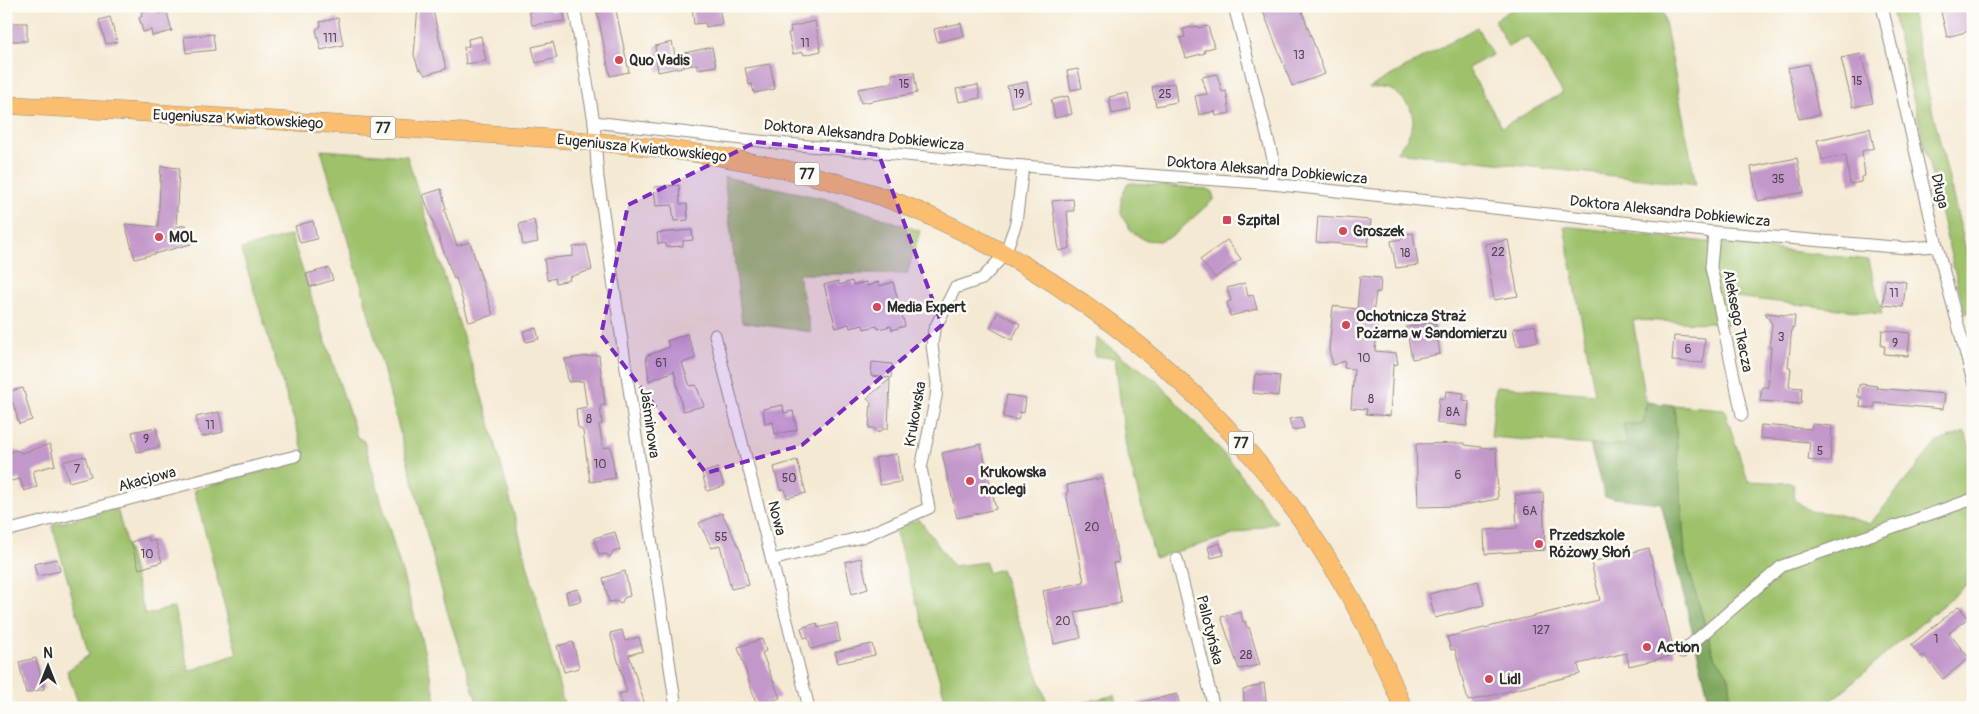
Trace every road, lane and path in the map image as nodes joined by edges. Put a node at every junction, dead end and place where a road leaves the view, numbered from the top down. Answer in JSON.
{"nodes":[{"id":1,"x":574,"y":6,"type":"edge"},
{"id":2,"x":1234,"y":6,"type":"edge"},
{"id":3,"x":1882,"y":6,"type":"edge"},
{"id":4,"x":6,"y":105,"type":"edge"},
{"id":5,"x":594,"y":122,"type":"junction"},
{"id":6,"x":595,"y":142,"type":"junction"},
{"id":7,"x":1023,"y":166,"type":"junction"},
{"id":8,"x":1272,"y":184,"type":"junction"},
{"id":9,"x":1714,"y":232,"type":"junction"},
{"id":10,"x":1938,"y":246,"type":"junction"},
{"id":11,"x":1005,"y":254,"type":"junction"},
{"id":12,"x":715,"y":335,"type":"dead end"},
{"id":13,"x":1973,"y":381,"type":"edge"},
{"id":14,"x":1742,"y":415,"type":"dead end"},
{"id":15,"x":295,"y":456,"type":"dead end"},
{"id":16,"x":1973,"y":499,"type":"edge"},
{"id":17,"x":6,"y":531,"type":"edge"},
{"id":18,"x":1177,"y":559,"type":"dead end"},
{"id":19,"x":772,"y":560,"type":"junction"},
{"id":20,"x":1682,"y":652,"type":"dead end"},
{"id":21,"x":676,"y":708,"type":"edge"},
{"id":22,"x":809,"y":708,"type":"edge"},
{"id":23,"x":1214,"y":708,"type":"edge"},
{"id":24,"x":1403,"y":708,"type":"edge"}],
"edges":[{"from":1,"to":5,"type":"street","name":"Jaśminowa"},
{"from":2,"to":8,"type":"street"},
{"from":3,"to":10,"type":"street","name":"Długa"},
{"from":4,"to":6,"type":"main road","name":"Eugeniusza Kwiatkowskiego","number":"77"},
{"from":5,"to":6,"type":"street","name":"Jaśminowa"},
{"from":5,"to":7,"type":"street","name":"Doktora Aleksandra Dobkiewicza"},
{"from":6,"to":11,"type":"main road","name":"Eugeniusza Kwiatkowskiego","number":"77"},
{"from":6,"to":21,"type":"street","name":"Jaśminowa"},
{"from":7,"to":8,"type":"street","name":"Doktora Aleksandra Dobkiewicza"},
{"from":7,"to":11,"type":"street","name":"Krukowska"},
{"from":8,"to":9,"type":"street","name":"Doktora Aleksandra Dobkiewicza"},
{"from":9,"to":10,"type":"street","name":"Doktora Aleksandra Dobkiewicza"},
{"from":9,"to":14,"type":"street","name":"Aleksego Tkacza"},
{"from":10,"to":13,"type":"street","name":"Długa"},
{"from":11,"to":19,"type":"street","name":"Krukowska"},
{"from":11,"to":24,"type":"main road","name":"Eugeniusza Kwiatkowskiego","number":"77"},
{"from":12,"to":19,"type":"street","name":"Nowa"},
{"from":15,"to":17,"type":"street","name":"Akacjowa"},
{"from":16,"to":20,"type":"street"},
{"from":18,"to":23,"type":"street","name":"Pallotyńska"},
{"from":19,"to":22,"type":"street","name":"Nowa"}]}
